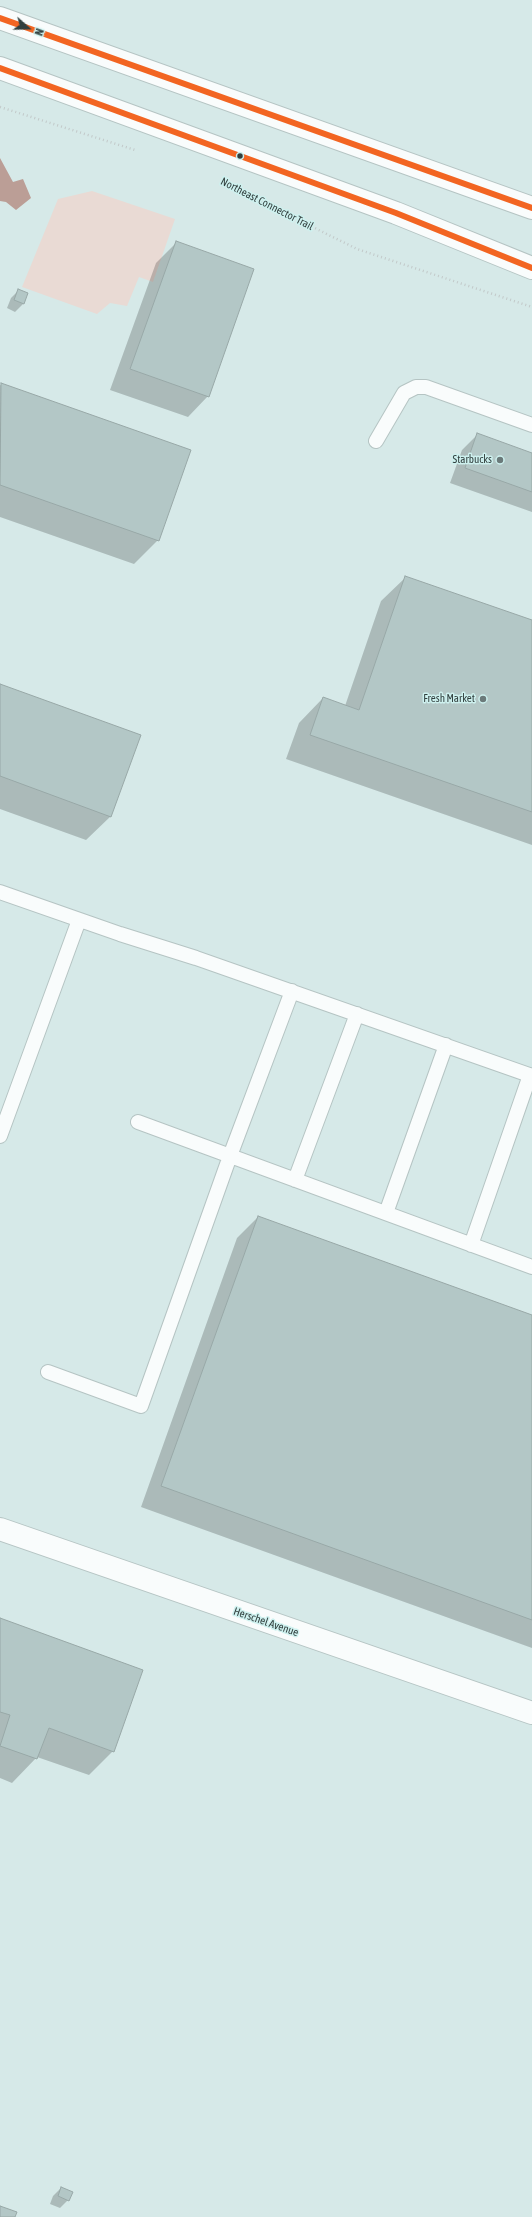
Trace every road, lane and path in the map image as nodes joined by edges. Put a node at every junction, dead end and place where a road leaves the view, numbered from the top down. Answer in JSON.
{"nodes":[{"id":1,"x":0,"y":18,"type":"edge"},
{"id":2,"x":0,"y":68,"type":"edge"},
{"id":3,"x":0,"y":107,"type":"edge"},
{"id":4,"x":140,"y":151,"type":"dead end"},
{"id":5,"x":220,"y":180,"type":"dead end"},
{"id":6,"x":532,"y":208,"type":"edge"},
{"id":7,"x":532,"y":268,"type":"edge"},
{"id":8,"x":532,"y":307,"type":"edge"},
{"id":9,"x":532,"y":425,"type":"edge"},
{"id":10,"x":376,"y":441,"type":"dead end"},
{"id":11,"x":0,"y":892,"type":"edge"},
{"id":12,"x":79,"y":920,"type":"junction"},
{"id":13,"x":292,"y":991,"type":"junction"},
{"id":14,"x":357,"y":1014,"type":"junction"},
{"id":15,"x":446,"y":1045,"type":"junction"},
{"id":16,"x":531,"y":1075,"type":"edge"},
{"id":17,"x":138,"y":1122,"type":"dead end"},
{"id":18,"x":0,"y":1136,"type":"edge"},
{"id":19,"x":230,"y":1156,"type":"junction"},
{"id":20,"x":295,"y":1180,"type":"junction"},
{"id":21,"x":386,"y":1213,"type":"junction"},
{"id":22,"x":471,"y":1245,"type":"junction"},
{"id":23,"x":532,"y":1267,"type":"edge"},
{"id":24,"x":48,"y":1372,"type":"dead end"},
{"id":25,"x":0,"y":1529,"type":"edge"},
{"id":26,"x":532,"y":1713,"type":"edge"}],
"edges":[{"from":1,"to":6,"type":"street"},
{"from":2,"to":7,"type":"street"},
{"from":3,"to":4,"type":"path"},
{"from":5,"to":8,"type":"path","name":"Northeast Connector Trail"},
{"from":9,"to":10,"type":"lane"},
{"from":11,"to":12,"type":"lane"},
{"from":12,"to":13,"type":"lane"},
{"from":12,"to":18,"type":"lane"},
{"from":13,"to":14,"type":"lane"},
{"from":13,"to":19,"type":"lane"},
{"from":14,"to":15,"type":"lane"},
{"from":14,"to":20,"type":"lane"},
{"from":15,"to":16,"type":"lane"},
{"from":15,"to":21,"type":"lane"},
{"from":16,"to":22,"type":"lane"},
{"from":17,"to":19,"type":"lane"},
{"from":19,"to":20,"type":"lane"},
{"from":19,"to":24,"type":"lane"},
{"from":20,"to":21,"type":"lane"},
{"from":21,"to":22,"type":"lane"},
{"from":22,"to":23,"type":"lane"},
{"from":25,"to":26,"type":"street","name":"Herschel Avenue"}]}
